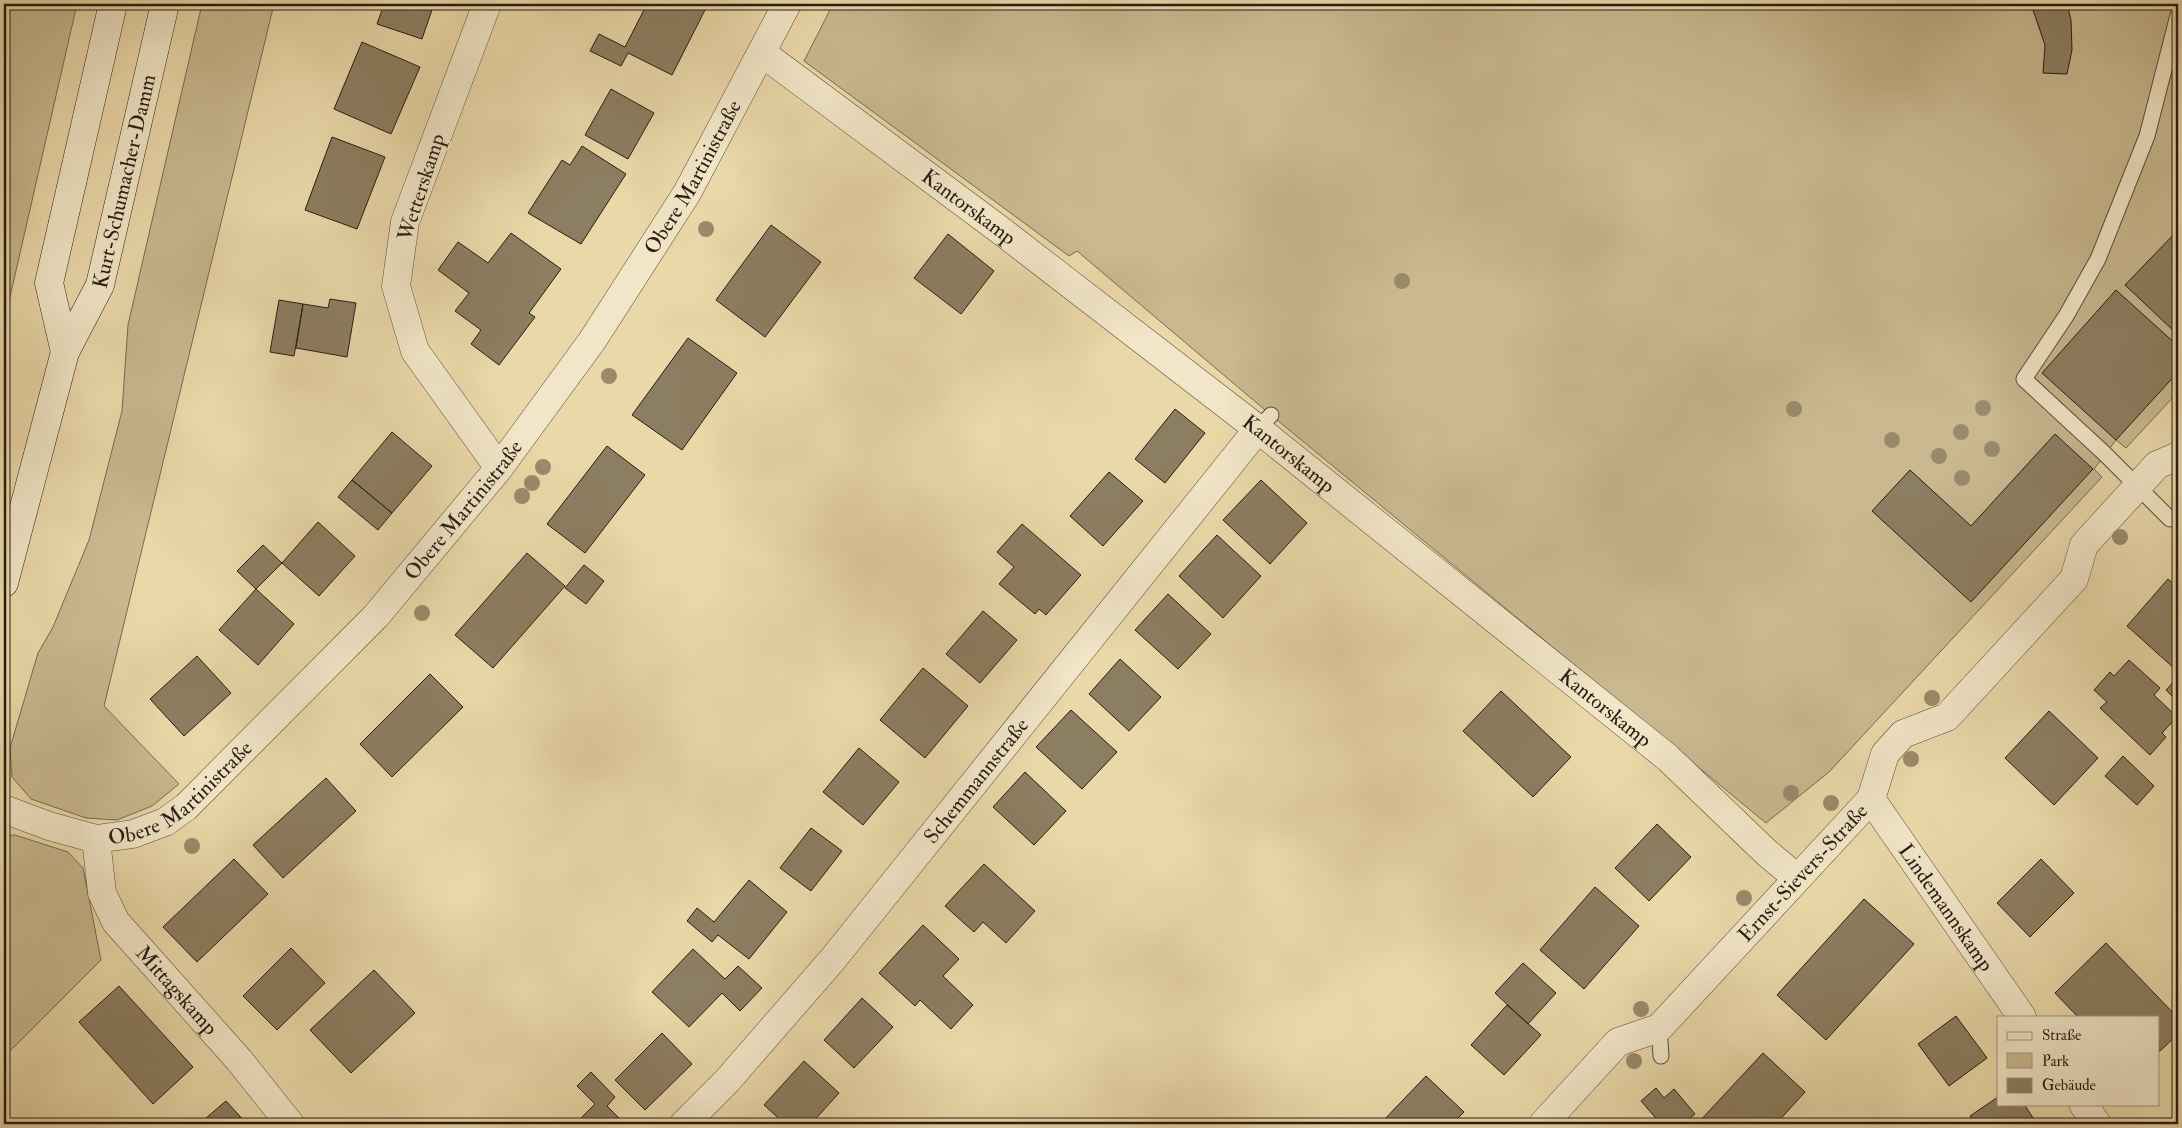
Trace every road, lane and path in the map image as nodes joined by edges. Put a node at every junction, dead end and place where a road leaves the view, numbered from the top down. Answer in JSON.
{"nodes":[{"id":1,"x":112,"y":4,"type":"edge"},
{"id":2,"x":165,"y":4,"type":"edge"},
{"id":3,"x":487,"y":4,"type":"edge"},
{"id":4,"x":787,"y":4,"type":"edge"},
{"id":5,"x":2178,"y":15,"type":"edge"},
{"id":6,"x":762,"y":53,"type":"junction"},
{"id":7,"x":65,"y":352,"type":"junction"},
{"id":8,"x":1264,"y":422,"type":"junction"},
{"id":9,"x":2178,"y":456,"type":"edge"},
{"id":10,"x":499,"y":468,"type":"junction"},
{"id":11,"x":2137,"y":485,"type":"junction"},
{"id":12,"x":2170,"y":519,"type":"dead end"},
{"id":13,"x":4,"y":583,"type":"edge"},
{"id":14,"x":1871,"y":800,"type":"junction"},
{"id":15,"x":4,"y":809,"type":"edge"},
{"id":16,"x":96,"y":839,"type":"junction"},
{"id":17,"x":1797,"y":878,"type":"junction"},
{"id":18,"x":2021,"y":1016,"type":"edge"},
{"id":19,"x":1658,"y":1028,"type":"junction"},
{"id":20,"x":1661,"y":1056,"type":"dead end"},
{"id":21,"x":2084,"y":1106,"type":"edge"},
{"id":22,"x":290,"y":1124,"type":"edge"},
{"id":23,"x":684,"y":1124,"type":"edge"},
{"id":24,"x":1543,"y":1124,"type":"edge"},
{"id":25,"x":2097,"y":1124,"type":"edge"}],
"edges":[{"from":1,"to":7,"type":"street","name":"Kurt-Schumacher-Damm"},
{"from":2,"to":7,"type":"street","name":"Kurt-Schumacher-Damm"},
{"from":3,"to":10,"type":"street","name":"Wetterskamp"},
{"from":4,"to":6,"type":"street","name":"Obere Martinistraße"},
{"from":5,"to":11,"type":"lane"},
{"from":6,"to":8,"type":"street","name":"Kantorskamp"},
{"from":6,"to":10,"type":"street","name":"Obere Martinistraße"},
{"from":7,"to":13,"type":"street","name":"Kurt-Schumacher-Damm"},
{"from":8,"to":17,"type":"street","name":"Kantorskamp"},
{"from":8,"to":23,"type":"street","name":"Schemmannstraße"},
{"from":9,"to":11,"type":"street","name":"Ernst-Sievers-Straße"},
{"from":10,"to":16,"type":"street","name":"Obere Martinistraße"},
{"from":11,"to":12,"type":"lane"},
{"from":11,"to":14,"type":"street","name":"Ernst-Sievers-Straße"},
{"from":14,"to":17,"type":"street","name":"Ernst-Sievers-Straße"},
{"from":14,"to":18,"type":"street","name":"Lindemannskamp"},
{"from":15,"to":16,"type":"street","name":"Obere Martinistraße"},
{"from":16,"to":22,"type":"street","name":"Mittagskamp"},
{"from":17,"to":19,"type":"street","name":"Ernst-Sievers-Straße"},
{"from":19,"to":20,"type":"lane"},
{"from":19,"to":24,"type":"street","name":"Ernst-Sievers-Straße"},
{"from":21,"to":25,"type":"street"}]}
